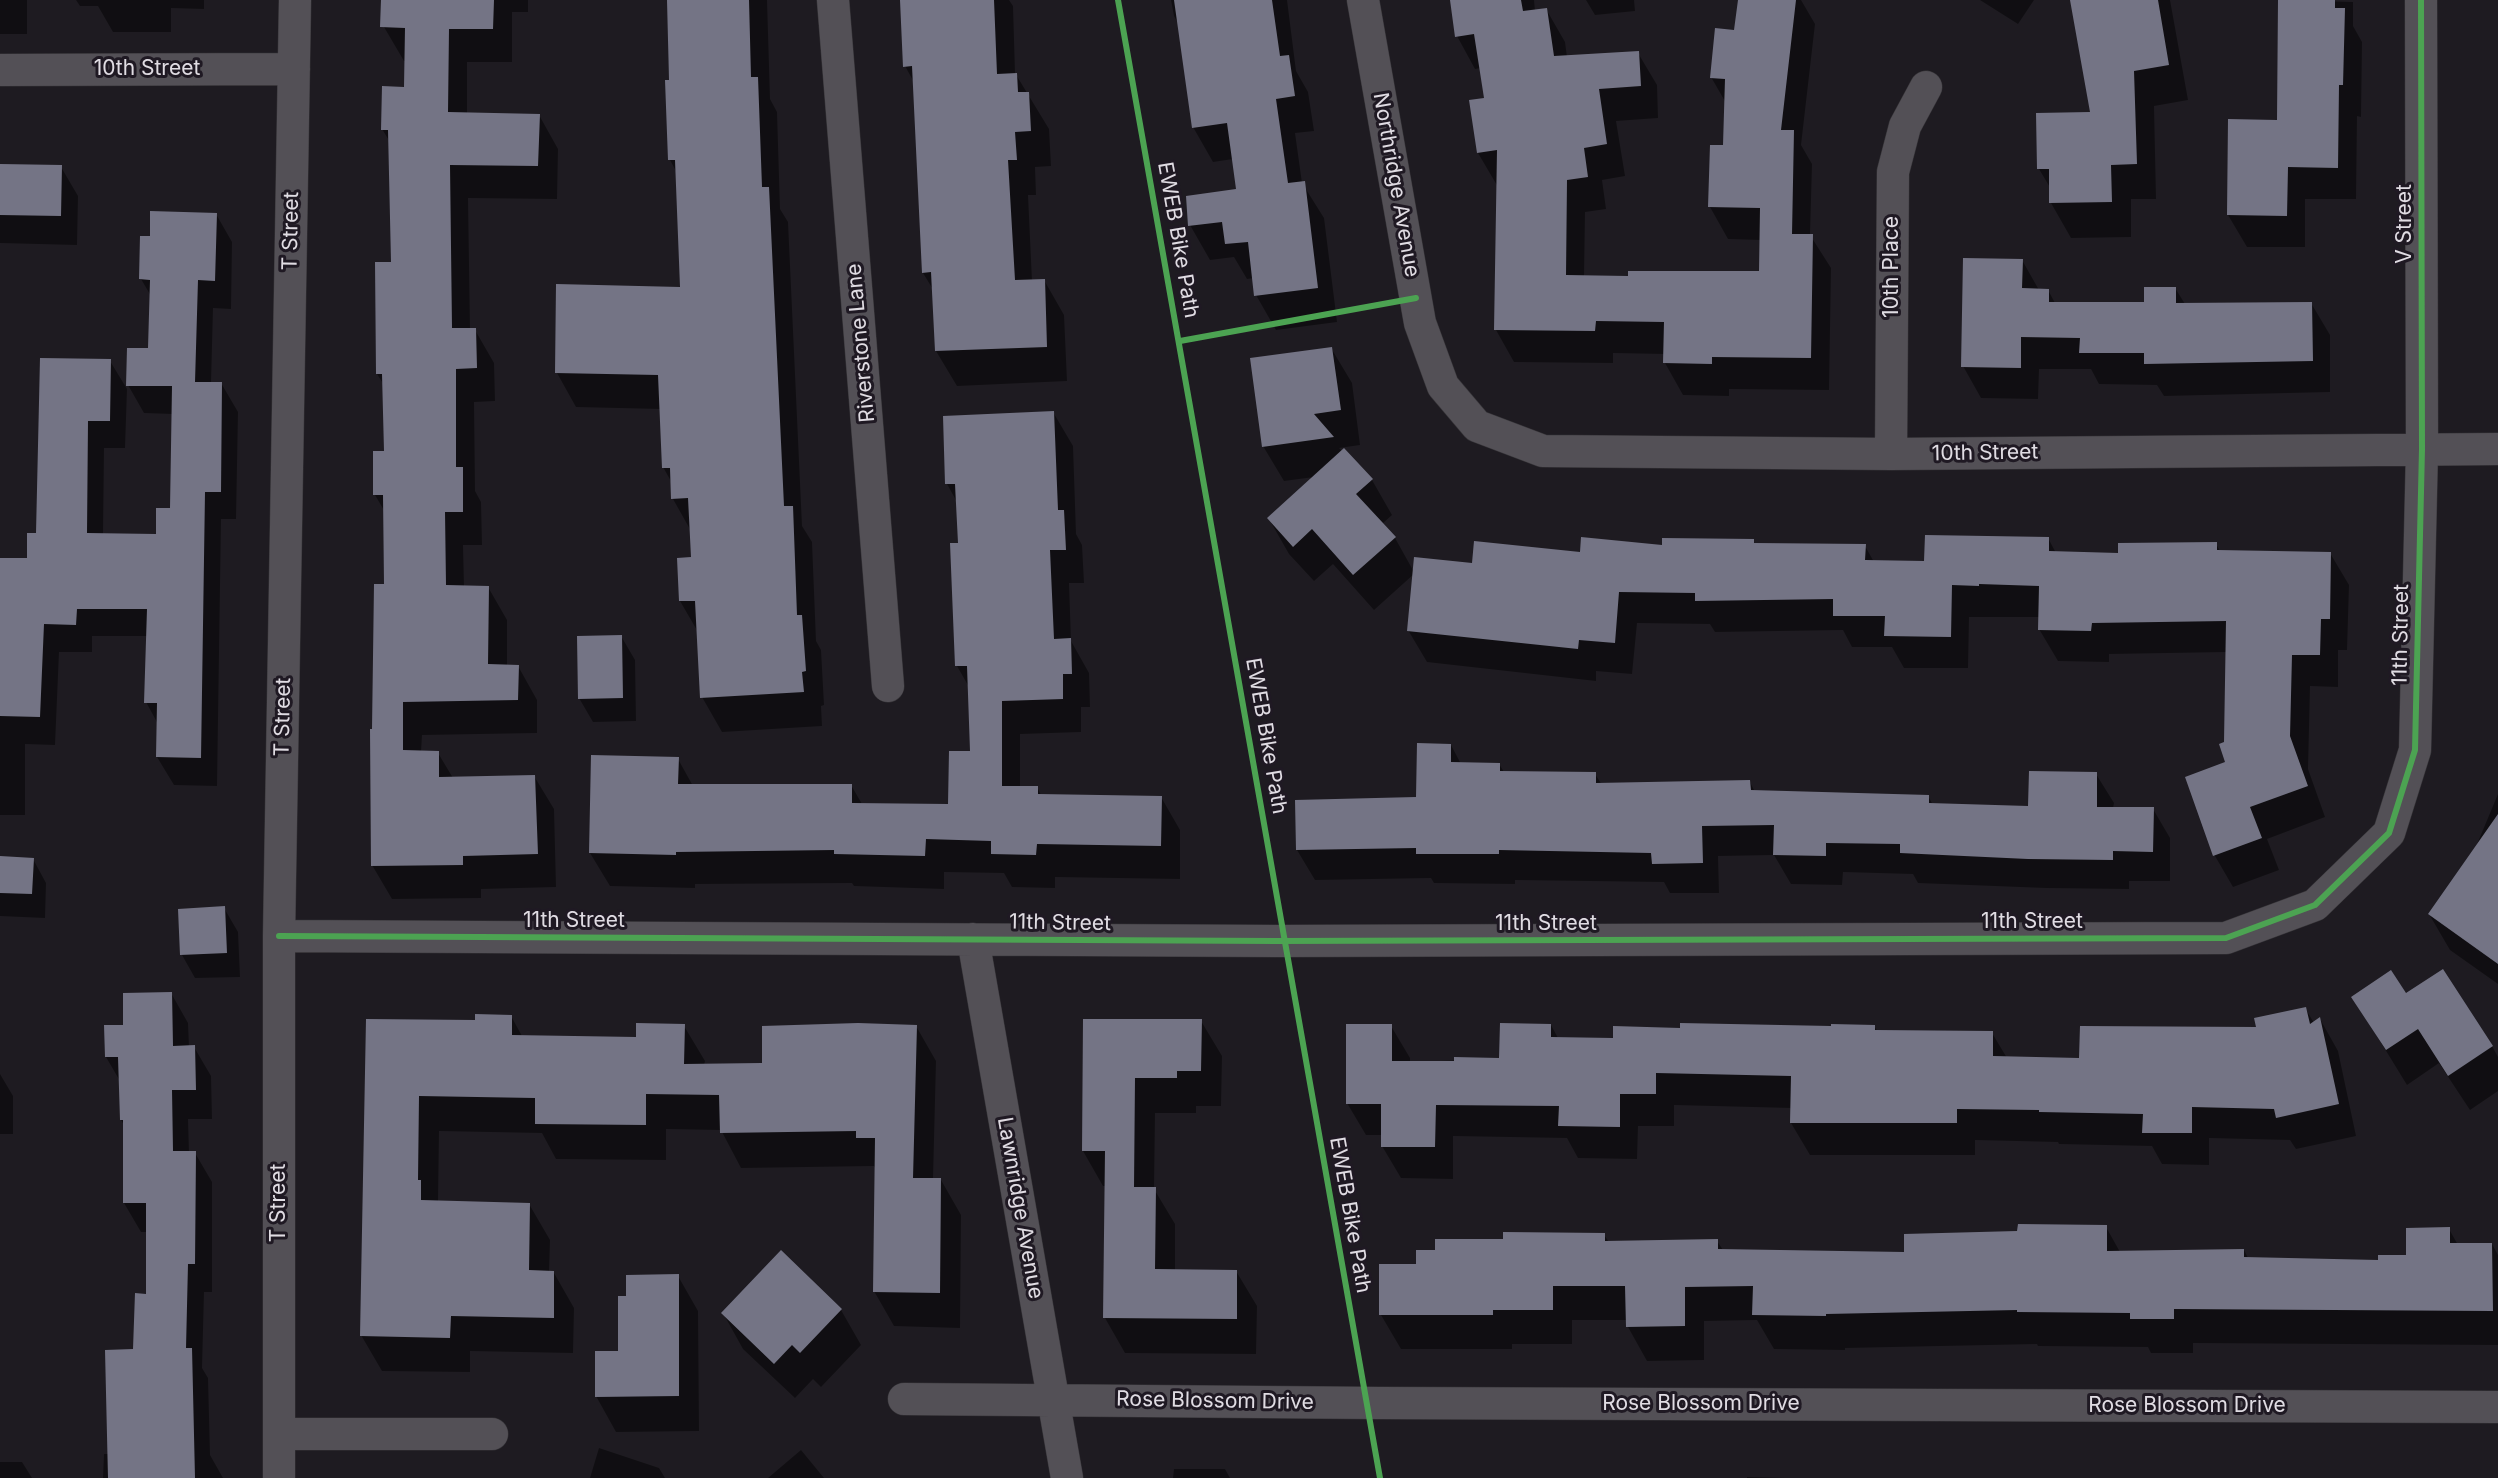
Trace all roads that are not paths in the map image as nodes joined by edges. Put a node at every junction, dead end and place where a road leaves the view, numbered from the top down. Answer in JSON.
{"nodes":[{"id":1,"x":295,"y":0,"type":"edge"},
{"id":2,"x":833,"y":0,"type":"edge"},
{"id":3,"x":1363,"y":0,"type":"edge"},
{"id":4,"x":2421,"y":0,"type":"edge"},
{"id":5,"x":294,"y":69,"type":"junction"},
{"id":6,"x":0,"y":70,"type":"edge"},
{"id":7,"x":1926,"y":87,"type":"dead end"},
{"id":8,"x":1477,"y":426,"type":"joint"},
{"id":9,"x":2422,"y":449,"type":"junction"},
{"id":10,"x":2498,"y":449,"type":"edge"},
{"id":11,"x":1891,"y":454,"type":"junction"},
{"id":12,"x":888,"y":686,"type":"dead end"},
{"id":13,"x":279,"y":936,"type":"junction"},
{"id":14,"x":973,"y":939,"type":"junction"},
{"id":15,"x":904,"y":1399,"type":"dead end"},
{"id":16,"x":1053,"y":1400,"type":"junction"},
{"id":17,"x":2498,"y":1407,"type":"edge"},
{"id":18,"x":280,"y":1434,"type":"junction"},
{"id":19,"x":492,"y":1434,"type":"dead end"},
{"id":20,"x":279,"y":1478,"type":"edge"},
{"id":21,"x":1067,"y":1478,"type":"edge"}],
"edges":[{"from":1,"to":5,"type":"street","name":"T Street"},
{"from":2,"to":12,"type":"street","name":"Riverstone Lane"},
{"from":3,"to":8,"type":"street","name":"Northridge Avenue"},
{"from":4,"to":9,"type":"street","name":"V Street"},
{"from":5,"to":6,"type":"street","name":"10th Street"},
{"from":5,"to":13,"type":"street","name":"T Street"},
{"from":7,"to":11,"type":"street","name":"10th Place"},
{"from":8,"to":11,"type":"street","name":"10th Street"},
{"from":9,"to":10,"type":"street","name":"10th Street"},
{"from":9,"to":11,"type":"street","name":"10th Street"},
{"from":9,"to":14,"type":"street","name":"11th Street"},
{"from":13,"to":14,"type":"street","name":"11th Street"},
{"from":13,"to":18,"type":"street","name":"T Street"},
{"from":14,"to":16,"type":"street","name":"Lawnridge Avenue"},
{"from":15,"to":16,"type":"street","name":"Rose Blossom Drive"},
{"from":16,"to":17,"type":"street","name":"Rose Blossom Drive"},
{"from":16,"to":21,"type":"street","name":"Lawnridge Avenue"},
{"from":18,"to":19,"type":"street"},
{"from":18,"to":20,"type":"street","name":"T Street"}]}
